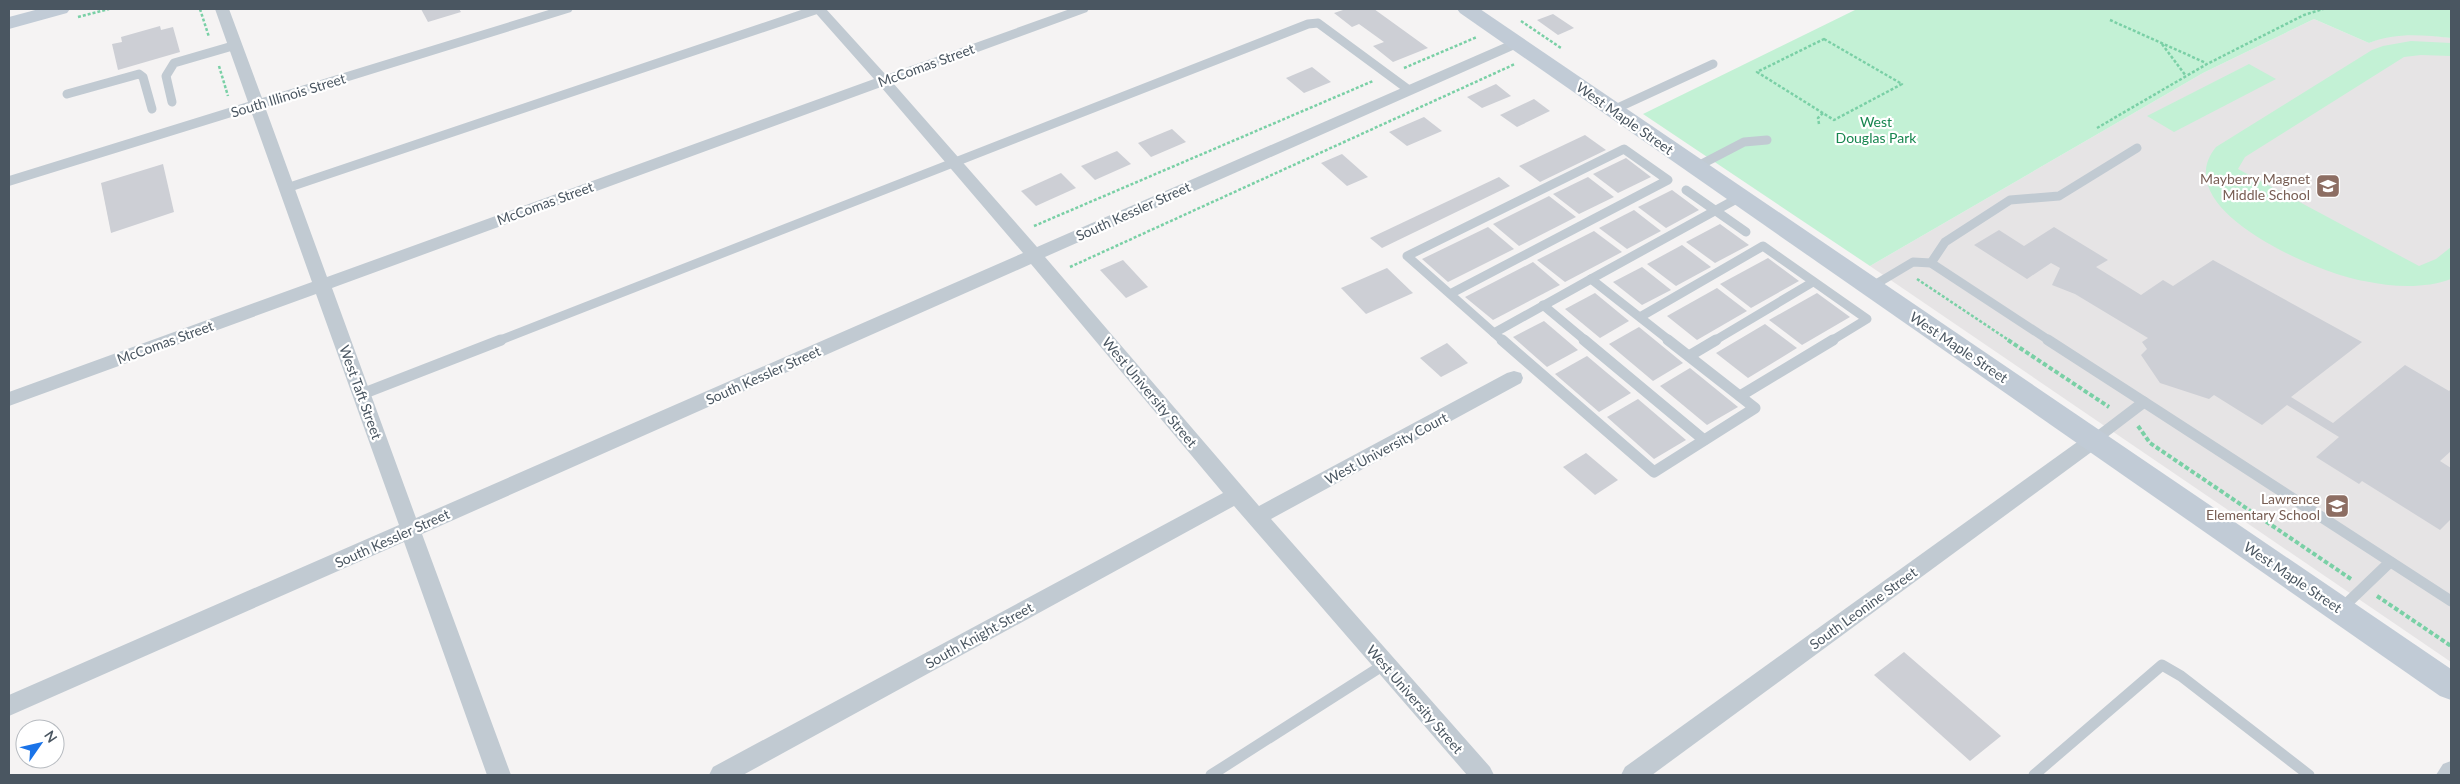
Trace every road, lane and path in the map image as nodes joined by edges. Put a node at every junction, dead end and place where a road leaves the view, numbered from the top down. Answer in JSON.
{"nodes":[{"id":1,"x":60,"y":9,"type":"edge"},
{"id":2,"x":222,"y":9,"type":"edge"},
{"id":3,"x":566,"y":9,"type":"edge"},
{"id":4,"x":819,"y":9,"type":"edge"},
{"id":5,"x":1082,"y":9,"type":"edge"},
{"id":6,"x":1467,"y":9,"type":"edge"},
{"id":7,"x":2323,"y":9,"type":"edge"},
{"id":8,"x":2110,"y":20,"type":"dead end"},
{"id":9,"x":9,"y":23,"type":"edge"},
{"id":10,"x":1482,"y":35,"type":"dead end"},
{"id":11,"x":2162,"y":44,"type":"junction"},
{"id":12,"x":236,"y":45,"type":"junction"},
{"id":13,"x":1518,"y":53,"type":"junction"},
{"id":14,"x":1713,"y":64,"type":"dead end"},
{"id":15,"x":2207,"y":64,"type":"junction"},
{"id":16,"x":1388,"y":75,"type":"junction"},
{"id":17,"x":2186,"y":76,"type":"junction"},
{"id":18,"x":883,"y":80,"type":"junction"},
{"id":19,"x":1409,"y":90,"type":"junction"},
{"id":20,"x":67,"y":94,"type":"dead end"},
{"id":21,"x":172,"y":102,"type":"dead end"},
{"id":22,"x":257,"y":104,"type":"junction"},
{"id":23,"x":152,"y":108,"type":"dead end"},
{"id":24,"x":1613,"y":110,"type":"junction"},
{"id":25,"x":1823,"y":113,"type":"junction"},
{"id":26,"x":1819,"y":124,"type":"dead end"},
{"id":27,"x":2097,"y":128,"type":"dead end"},
{"id":28,"x":1767,"y":140,"type":"dead end"},
{"id":29,"x":2137,"y":148,"type":"dead end"},
{"id":30,"x":955,"y":162,"type":"junction"},
{"id":31,"x":1696,"y":167,"type":"junction"},
{"id":32,"x":9,"y":181,"type":"edge"},
{"id":33,"x":287,"y":188,"type":"junction"},
{"id":34,"x":1686,"y":190,"type":"dead end"},
{"id":35,"x":1740,"y":197,"type":"junction"},
{"id":36,"x":1715,"y":211,"type":"junction"},
{"id":37,"x":1034,"y":226,"type":"dead end"},
{"id":38,"x":1746,"y":232,"type":"dead end"},
{"id":39,"x":1034,"y":255,"type":"junction"},
{"id":40,"x":1931,"y":263,"type":"junction"},
{"id":41,"x":1070,"y":267,"type":"dead end"},
{"id":42,"x":1902,"y":269,"type":"junction"},
{"id":43,"x":1592,"y":279,"type":"junction"},
{"id":44,"x":1813,"y":282,"type":"junction"},
{"id":45,"x":322,"y":284,"type":"junction"},
{"id":46,"x":1872,"y":287,"type":"junction"},
{"id":47,"x":1450,"y":294,"type":"junction"},
{"id":48,"x":1543,"y":306,"type":"junction"},
{"id":49,"x":1640,"y":317,"type":"junction"},
{"id":50,"x":1494,"y":333,"type":"junction"},
{"id":51,"x":1689,"y":356,"type":"junction"},
{"id":52,"x":1514,"y":378,"type":"dead end"},
{"id":53,"x":362,"y":394,"type":"junction"},
{"id":54,"x":1740,"y":396,"type":"junction"},
{"id":55,"x":9,"y":399,"type":"edge"},
{"id":56,"x":2144,"y":402,"type":"junction"},
{"id":57,"x":2124,"y":417,"type":"junction"},
{"id":58,"x":1704,"y":440,"type":"junction"},
{"id":59,"x":2094,"y":440,"type":"junction"},
{"id":60,"x":1237,"y":494,"type":"junction"},
{"id":61,"x":1257,"y":517,"type":"junction"},
{"id":62,"x":411,"y":530,"type":"junction"},
{"id":63,"x":2390,"y":562,"type":"junction"},
{"id":64,"x":2364,"y":587,"type":"junction"},
{"id":65,"x":2451,"y":601,"type":"edge"},
{"id":66,"x":2341,"y":610,"type":"junction"},
{"id":67,"x":2451,"y":646,"type":"edge"},
{"id":68,"x":1385,"y":664,"type":"junction"},
{"id":69,"x":2451,"y":686,"type":"edge"},
{"id":70,"x":9,"y":706,"type":"edge"},
{"id":71,"x":2451,"y":772,"type":"edge"},
{"id":72,"x":499,"y":775,"type":"edge"},
{"id":73,"x":721,"y":775,"type":"edge"},
{"id":74,"x":1211,"y":775,"type":"edge"},
{"id":75,"x":1482,"y":775,"type":"edge"},
{"id":76,"x":1633,"y":775,"type":"edge"},
{"id":77,"x":2034,"y":775,"type":"edge"},
{"id":78,"x":2309,"y":775,"type":"edge"},
{"id":79,"x":2448,"y":775,"type":"edge"}],
"edges":[{"from":1,"to":9,"type":"street"},
{"from":2,"to":12,"type":"street","name":"West Taft Street"},
{"from":3,"to":22,"type":"street","name":"South Illinois Street"},
{"from":4,"to":18,"type":"street","name":"West University Street"},
{"from":4,"to":33,"type":"lane"},
{"from":5,"to":18,"type":"street","name":"McComas Street"},
{"from":6,"to":13,"type":"street","name":"West Maple Street"},
{"from":7,"to":15,"type":"path"},
{"from":8,"to":11,"type":"path"},
{"from":10,"to":16,"type":"path"},
{"from":11,"to":15,"type":"path"},
{"from":11,"to":17,"type":"path"},
{"from":12,"to":21,"type":"lane"},
{"from":12,"to":22,"type":"street","name":"West Taft Street"},
{"from":13,"to":19,"type":"street","name":"South Kessler Street"},
{"from":13,"to":24,"type":"street","name":"West Maple Street"},
{"from":13,"to":41,"type":"path"},
{"from":14,"to":24,"type":"lane"},
{"from":15,"to":17,"type":"path"},
{"from":16,"to":19,"type":"lane"},
{"from":16,"to":30,"type":"lane"},
{"from":16,"to":37,"type":"path"},
{"from":17,"to":27,"type":"path"},
{"from":18,"to":30,"type":"street","name":"West University Street"},
{"from":18,"to":45,"type":"street","name":"McComas Street"},
{"from":19,"to":39,"type":"street","name":"South Kessler Street"},
{"from":20,"to":23,"type":"lane"},
{"from":22,"to":32,"type":"street","name":"South Illinois Street"},
{"from":22,"to":33,"type":"street","name":"West Taft Street"},
{"from":24,"to":31,"type":"street","name":"West Maple Street"},
{"from":25,"to":25,"type":"path"},
{"from":25,"to":26,"type":"path"},
{"from":28,"to":31,"type":"lane"},
{"from":29,"to":40,"type":"lane"},
{"from":30,"to":39,"type":"street","name":"West University Street"},
{"from":30,"to":53,"type":"lane"},
{"from":31,"to":35,"type":"street","name":"West Maple Street"},
{"from":33,"to":45,"type":"street","name":"West Taft Street"},
{"from":34,"to":36,"type":"lane"},
{"from":35,"to":36,"type":"lane"},
{"from":35,"to":46,"type":"street","name":"West Maple Street"},
{"from":36,"to":38,"type":"lane"},
{"from":36,"to":43,"type":"lane"},
{"from":39,"to":60,"type":"street","name":"West University Street"},
{"from":39,"to":62,"type":"street","name":"South Kessler Street"},
{"from":40,"to":42,"type":"lane"},
{"from":40,"to":56,"type":"lane"},
{"from":42,"to":46,"type":"lane"},
{"from":42,"to":57,"type":"path"},
{"from":43,"to":48,"type":"lane"},
{"from":43,"to":49,"type":"lane"},
{"from":44,"to":49,"type":"lane"},
{"from":44,"to":51,"type":"lane"},
{"from":44,"to":54,"type":"lane"},
{"from":45,"to":53,"type":"street","name":"West Taft Street"},
{"from":45,"to":55,"type":"street","name":"McComas Street"},
{"from":46,"to":59,"type":"street","name":"West Maple Street"},
{"from":47,"to":47,"type":"lane"},
{"from":47,"to":50,"type":"lane"},
{"from":48,"to":50,"type":"lane"},
{"from":48,"to":58,"type":"lane"},
{"from":49,"to":51,"type":"lane"},
{"from":50,"to":58,"type":"lane"},
{"from":51,"to":54,"type":"lane"},
{"from":52,"to":61,"type":"street","name":"West University Court"},
{"from":53,"to":62,"type":"street","name":"West Taft Street"},
{"from":54,"to":58,"type":"lane"},
{"from":56,"to":57,"type":"lane"},
{"from":56,"to":63,"type":"lane"},
{"from":57,"to":59,"type":"lane"},
{"from":57,"to":64,"type":"path"},
{"from":59,"to":66,"type":"street","name":"West Maple Street"},
{"from":59,"to":76,"type":"street","name":"South Leonine Street"},
{"from":60,"to":61,"type":"street","name":"West University Street"},
{"from":60,"to":73,"type":"street","name":"South Knight Street"},
{"from":61,"to":68,"type":"street","name":"West University Street"},
{"from":62,"to":70,"type":"street","name":"South Kessler Street"},
{"from":62,"to":72,"type":"street","name":"West Taft Street"},
{"from":63,"to":64,"type":"lane"},
{"from":63,"to":65,"type":"lane"},
{"from":64,"to":66,"type":"lane"},
{"from":64,"to":67,"type":"path"},
{"from":66,"to":69,"type":"street","name":"West Maple Street"},
{"from":68,"to":74,"type":"lane"},
{"from":68,"to":75,"type":"street","name":"West University Street"},
{"from":71,"to":79,"type":"street"},
{"from":77,"to":78,"type":"lane"}]}
